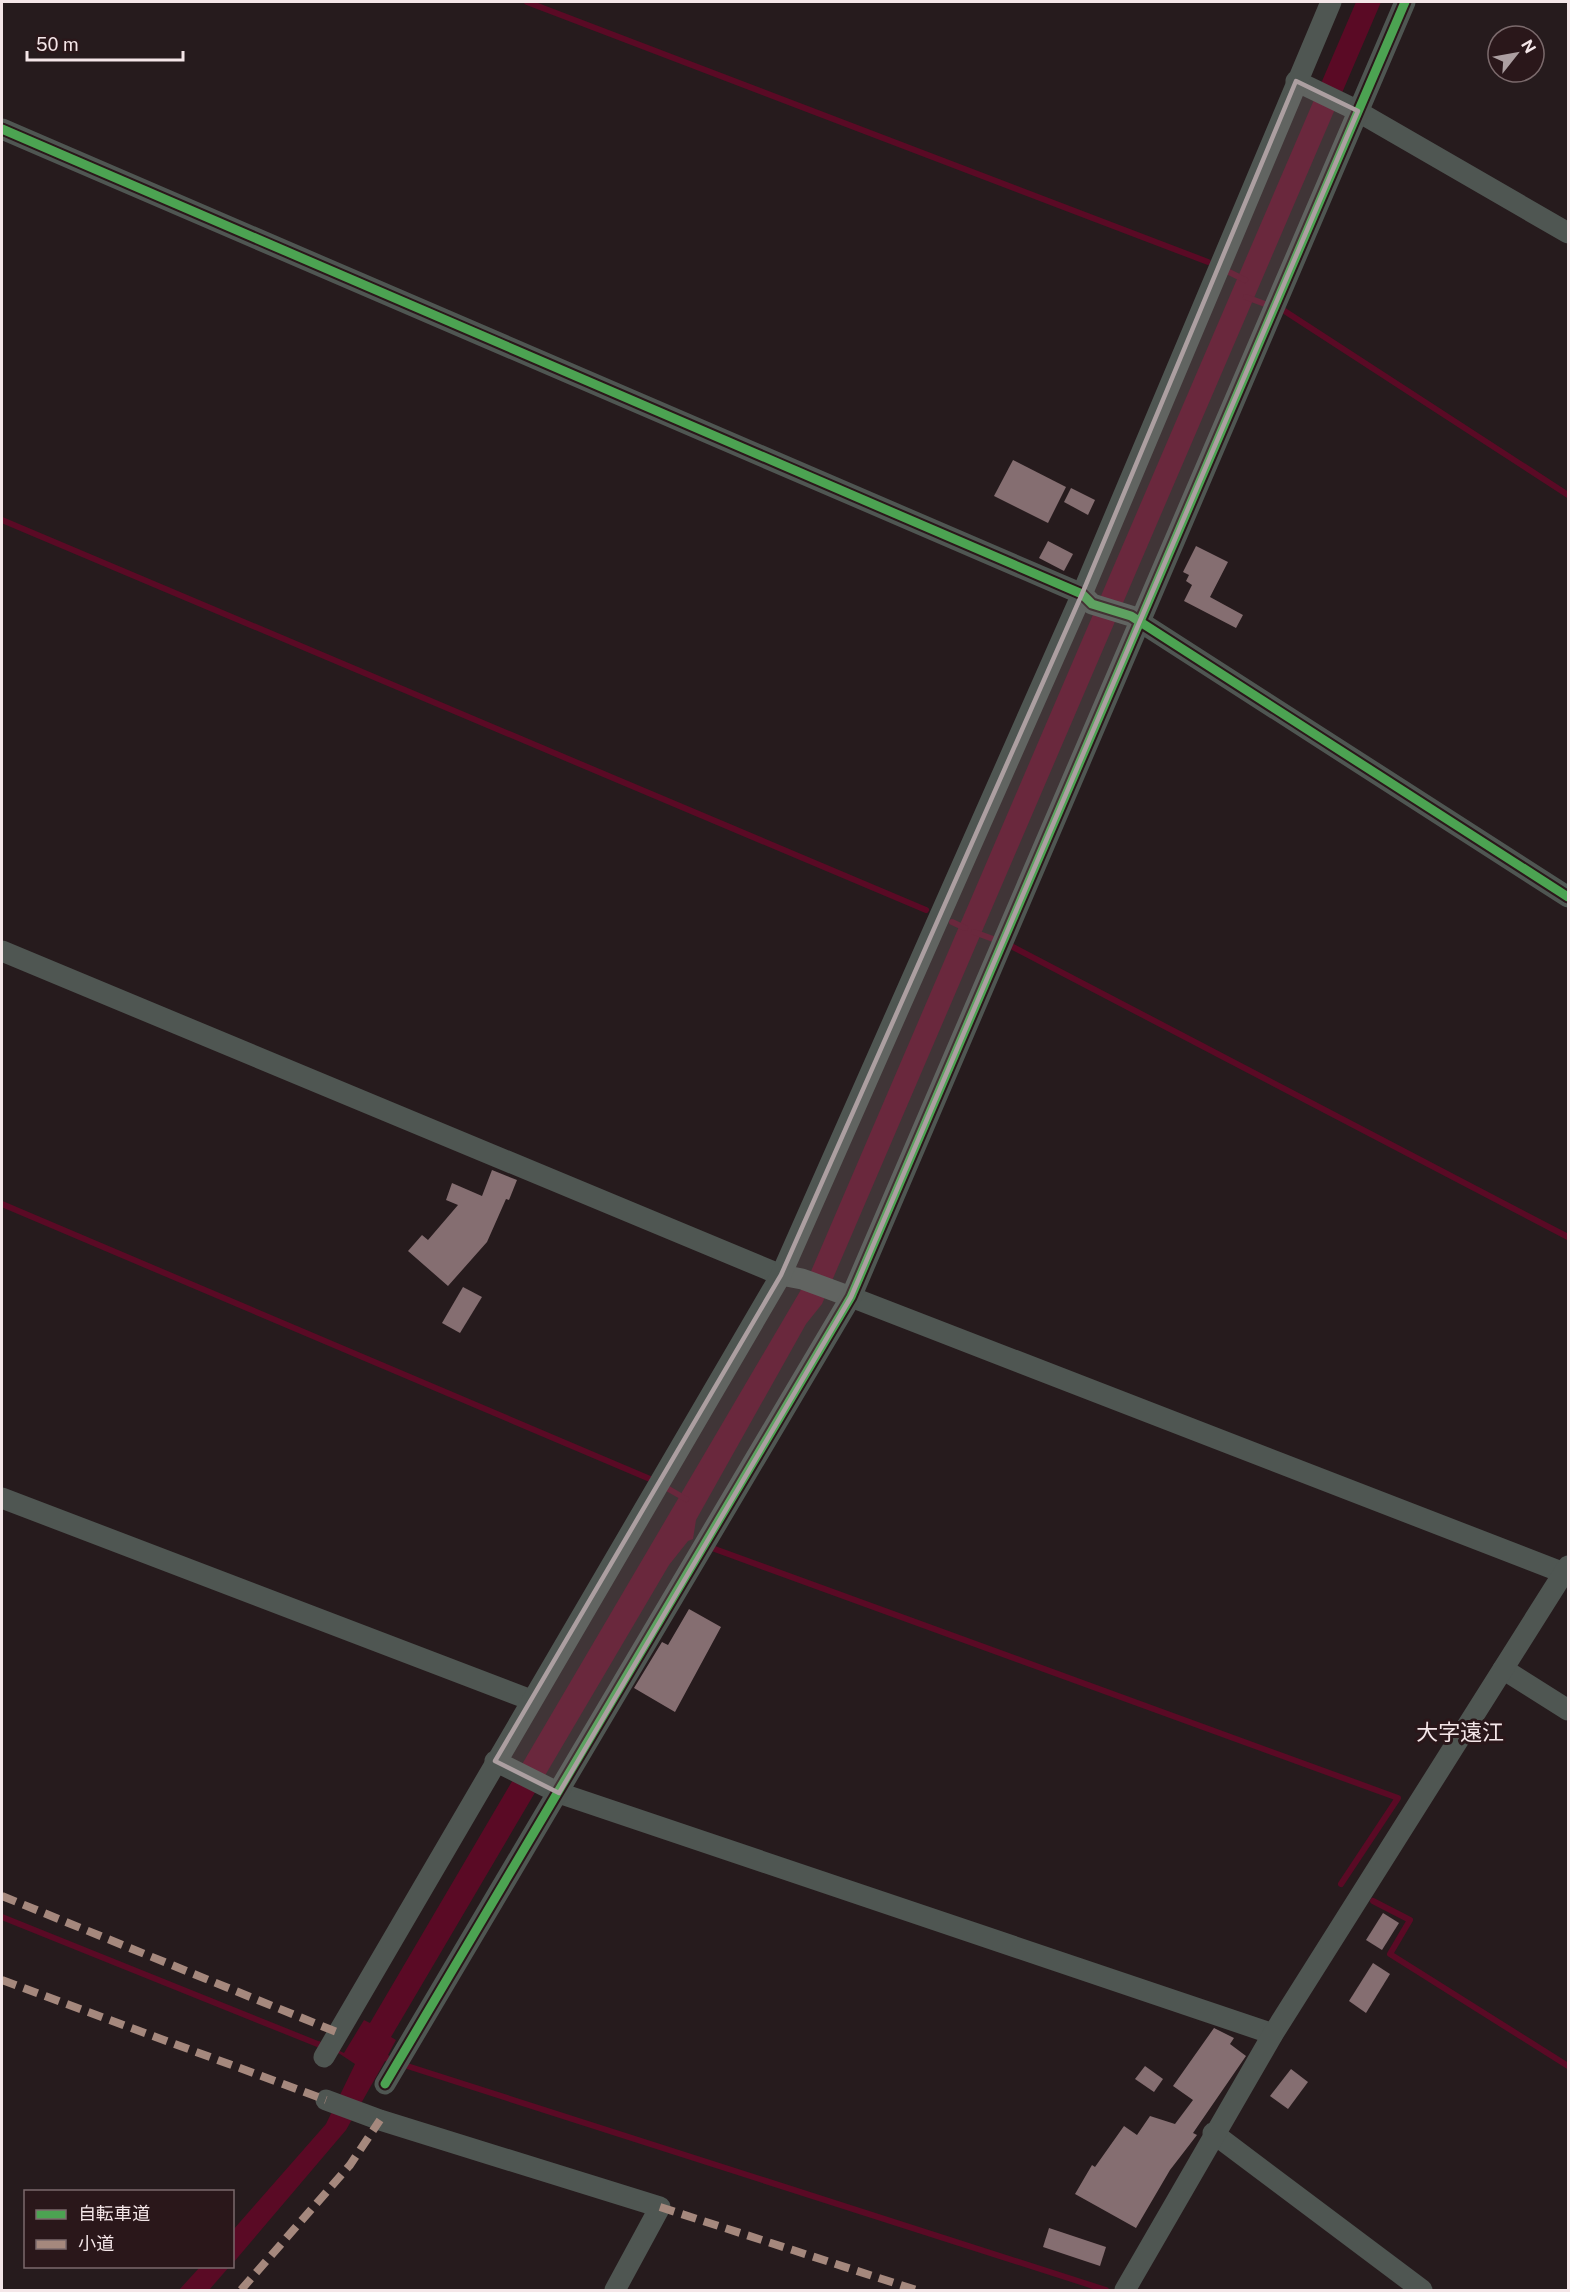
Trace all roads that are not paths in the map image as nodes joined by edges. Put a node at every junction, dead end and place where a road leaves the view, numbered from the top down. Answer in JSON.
{"nodes":[{"id":1,"x":1331,"y":2,"type":"edge"},
{"id":2,"x":1405,"y":2,"type":"edge"},
{"id":3,"x":1305,"y":86,"type":"junction"},
{"id":4,"x":1354,"y":109,"type":"junction"},
{"id":5,"x":2,"y":129,"type":"edge"},
{"id":6,"x":1569,"y":233,"type":"edge"},
{"id":7,"x":1087,"y":599,"type":"junction"},
{"id":8,"x":1136,"y":619,"type":"junction"},
{"id":9,"x":1569,"y":897,"type":"edge"},
{"id":10,"x":2,"y":951,"type":"edge"},
{"id":11,"x":781,"y":1275,"type":"junction"},
{"id":12,"x":845,"y":1295,"type":"junction"},
{"id":13,"x":2,"y":1498,"type":"edge"},
{"id":14,"x":1566,"y":1570,"type":"edge"},
{"id":15,"x":1503,"y":1669,"type":"junction"},
{"id":16,"x":531,"y":1700,"type":"junction"},
{"id":17,"x":1569,"y":1710,"type":"edge"},
{"id":18,"x":501,"y":1764,"type":"junction"},
{"id":19,"x":552,"y":1790,"type":"junction"},
{"id":20,"x":1273,"y":2034,"type":"junction"},
{"id":21,"x":329,"y":2050,"type":"dead end"},
{"id":22,"x":393,"y":2070,"type":"dead end"},
{"id":23,"x":326,"y":2100,"type":"dead end"},
{"id":24,"x":1213,"y":2133,"type":"junction"},
{"id":25,"x":1125,"y":2289,"type":"edge"},
{"id":26,"x":615,"y":2290,"type":"edge"},
{"id":27,"x":1422,"y":2290,"type":"edge"}],
"edges":[{"from":1,"to":3,"type":"street"},
{"from":2,"to":4,"type":"street"},
{"from":3,"to":4,"type":"street"},
{"from":3,"to":7,"type":"street"},
{"from":4,"to":6,"type":"street"},
{"from":4,"to":8,"type":"street"},
{"from":5,"to":7,"type":"street"},
{"from":7,"to":8,"type":"street"},
{"from":7,"to":11,"type":"street"},
{"from":8,"to":9,"type":"street"},
{"from":8,"to":12,"type":"street"},
{"from":10,"to":11,"type":"street"},
{"from":11,"to":12,"type":"street"},
{"from":11,"to":16,"type":"street"},
{"from":12,"to":14,"type":"street"},
{"from":12,"to":19,"type":"street"},
{"from":13,"to":16,"type":"street"},
{"from":14,"to":15,"type":"street"},
{"from":15,"to":17,"type":"street"},
{"from":15,"to":20,"type":"street"},
{"from":16,"to":18,"type":"street"},
{"from":18,"to":19,"type":"street"},
{"from":18,"to":21,"type":"street"},
{"from":19,"to":20,"type":"street"},
{"from":19,"to":22,"type":"street"},
{"from":20,"to":24,"type":"street"},
{"from":23,"to":26,"type":"street"},
{"from":24,"to":25,"type":"street"},
{"from":24,"to":27,"type":"street"}]}
